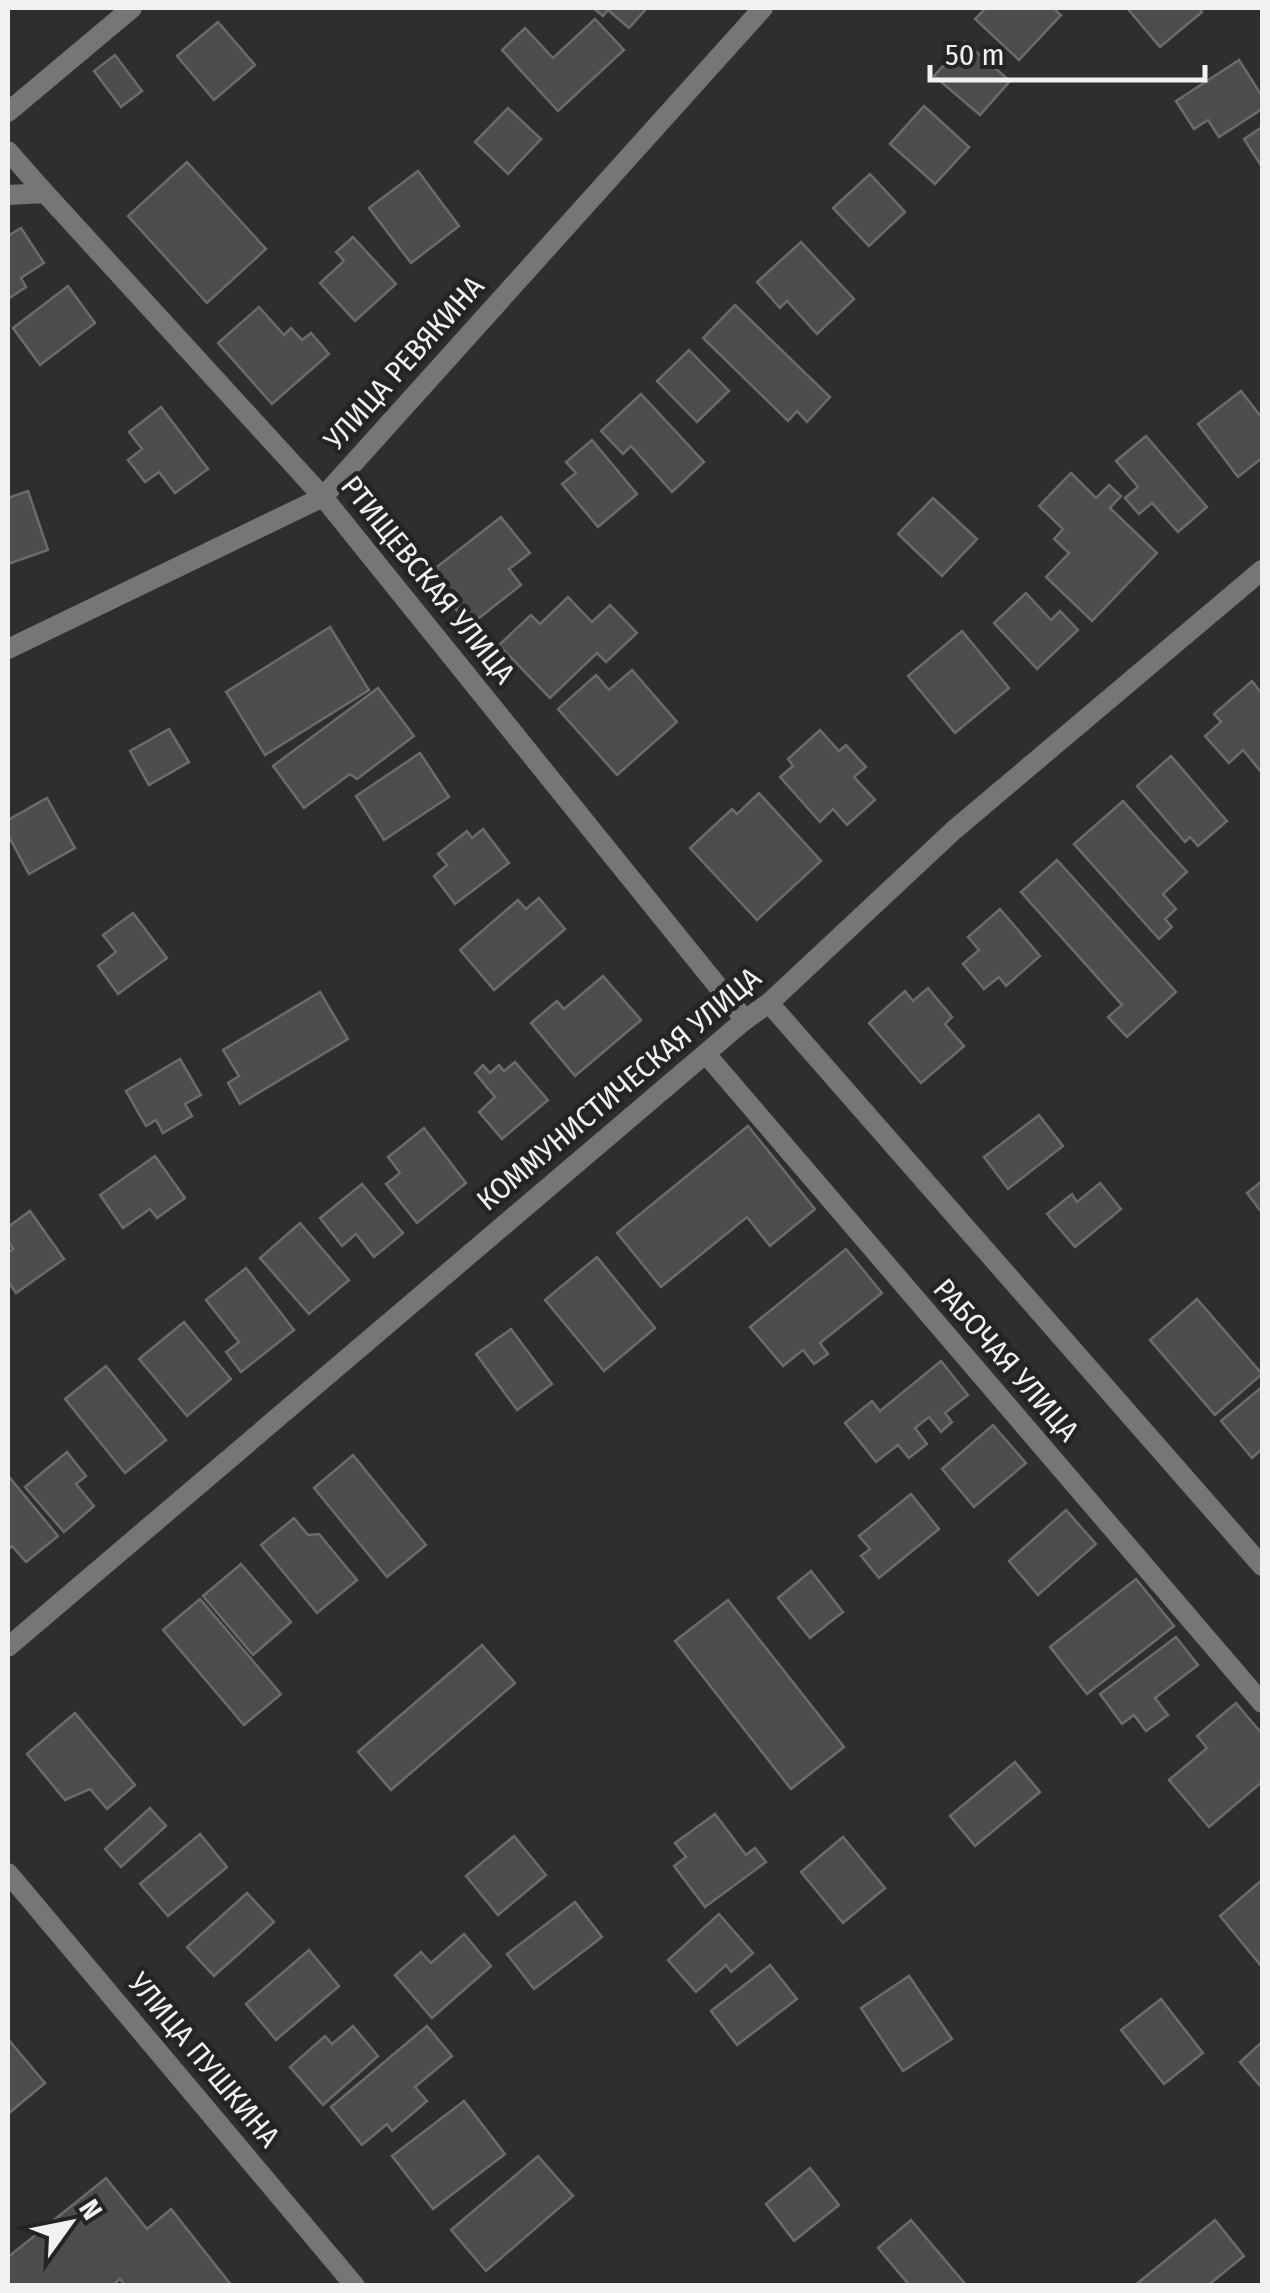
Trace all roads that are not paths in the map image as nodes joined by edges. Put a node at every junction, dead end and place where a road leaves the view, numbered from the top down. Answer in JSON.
{"nodes":[{"id":1,"x":132,"y":8,"type":"edge"},
{"id":2,"x":763,"y":8,"type":"edge"},
{"id":3,"x":8,"y":112,"type":"edge"},
{"id":4,"x":8,"y":151,"type":"edge"},
{"id":5,"x":45,"y":194,"type":"junction"},
{"id":6,"x":8,"y":195,"type":"edge"},
{"id":7,"x":323,"y":498,"type":"junction"},
{"id":8,"x":1262,"y":570,"type":"edge"},
{"id":9,"x":8,"y":649,"type":"edge"},
{"id":10,"x":769,"y":1004,"type":"junction"},
{"id":11,"x":745,"y":1020,"type":"junction"},
{"id":12,"x":706,"y":1054,"type":"junction"},
{"id":13,"x":1262,"y":1566,"type":"edge"},
{"id":14,"x":8,"y":1647,"type":"edge"},
{"id":15,"x":1262,"y":1703,"type":"edge"},
{"id":16,"x":8,"y":1873,"type":"edge"},
{"id":17,"x":355,"y":2286,"type":"edge"}],
"edges":[{"from":1,"to":3,"type":"street"},
{"from":2,"to":7,"type":"street","name":"УЛИЦА РЕВЯКИНА"},
{"from":4,"to":5,"type":"street","name":"РТИЩЕВСКАЯ УЛИЦА"},
{"from":5,"to":6,"type":"street"},
{"from":5,"to":7,"type":"street","name":"РТИЩЕВСКАЯ УЛИЦА"},
{"from":7,"to":9,"type":"street","name":"УЛИЦА РЕВЯКИНА"},
{"from":7,"to":11,"type":"street","name":"РТИЩЕВСКАЯ УЛИЦА"},
{"from":8,"to":10,"type":"street","name":"КОММУНИСТИЧЕСКАЯ УЛИЦА"},
{"from":10,"to":11,"type":"street","name":"КОММУНИСТИЧЕСКАЯ УЛИЦА"},
{"from":10,"to":13,"type":"street","name":"РАБОЧАЯ УЛИЦА"},
{"from":11,"to":12,"type":"street","name":"КОММУНИСТИЧЕСКАЯ УЛИЦА"},
{"from":12,"to":14,"type":"street","name":"КОММУНИСТИЧЕСКАЯ УЛИЦА"},
{"from":12,"to":15,"type":"street","name":"РАБОЧАЯ УЛИЦА"},
{"from":16,"to":17,"type":"street","name":"УЛИЦА ПУШКИНА"}]}
